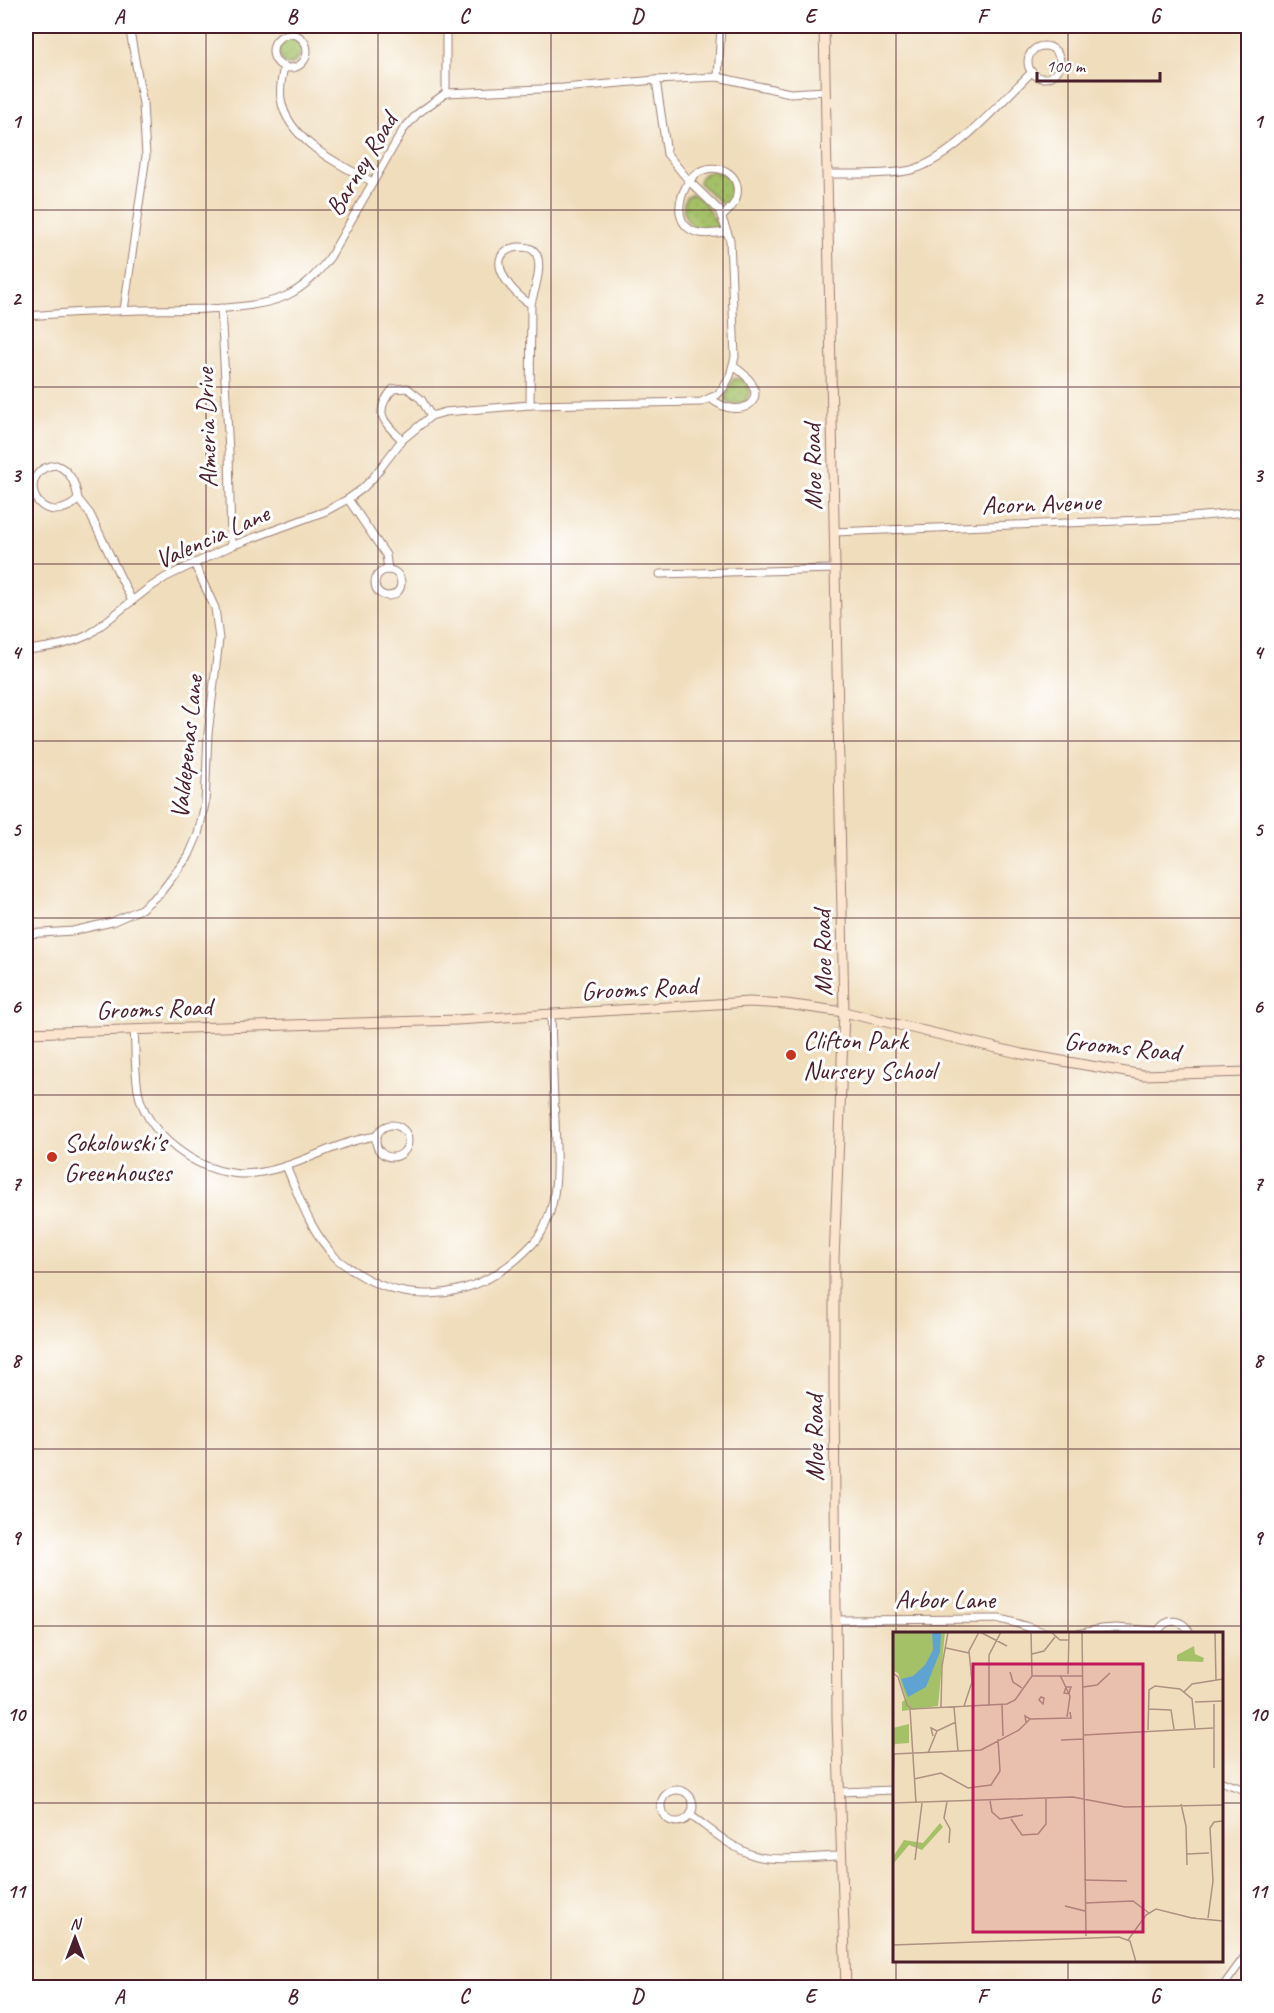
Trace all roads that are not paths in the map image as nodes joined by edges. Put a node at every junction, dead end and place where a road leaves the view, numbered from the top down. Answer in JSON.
{"nodes":[{"id":1,"x":129,"y":26,"type":"edge"},
{"id":2,"x":446,"y":26,"type":"edge"},
{"id":3,"x":721,"y":26,"type":"edge"},
{"id":4,"x":824,"y":26,"type":"edge"},
{"id":5,"x":284,"y":66,"type":"junction"},
{"id":6,"x":1032,"y":72,"type":"junction"},
{"id":7,"x":718,"y":77,"type":"junction"},
{"id":8,"x":656,"y":80,"type":"junction"},
{"id":9,"x":825,"y":91,"type":"junction"},
{"id":10,"x":446,"y":93,"type":"junction"},
{"id":11,"x":828,"y":174,"type":"junction"},
{"id":12,"x":689,"y":181,"type":"junction"},
{"id":13,"x":374,"y":182,"type":"junction"},
{"id":14,"x":722,"y":217,"type":"junction"},
{"id":15,"x":727,"y":232,"type":"junction"},
{"id":16,"x":531,"y":304,"type":"junction"},
{"id":17,"x":221,"y":308,"type":"junction"},
{"id":18,"x":124,"y":310,"type":"junction"},
{"id":19,"x":26,"y":316,"type":"edge"},
{"id":20,"x":733,"y":366,"type":"junction"},
{"id":21,"x":710,"y":399,"type":"junction"},
{"id":22,"x":530,"y":405,"type":"junction"},
{"id":23,"x":431,"y":416,"type":"junction"},
{"id":24,"x":402,"y":440,"type":"junction"},
{"id":25,"x":78,"y":499,"type":"junction"},
{"id":26,"x":348,"y":499,"type":"junction"},
{"id":27,"x":1248,"y":512,"type":"edge"},
{"id":28,"x":834,"y":532,"type":"junction"},
{"id":29,"x":231,"y":546,"type":"junction"},
{"id":30,"x":194,"y":563,"type":"junction"},
{"id":31,"x":835,"y":569,"type":"junction"},
{"id":32,"x":388,"y":570,"type":"dead end"},
{"id":33,"x":660,"y":574,"type":"dead end"},
{"id":34,"x":132,"y":601,"type":"junction"},
{"id":35,"x":26,"y":650,"type":"edge"},
{"id":36,"x":26,"y":933,"type":"edge"},
{"id":37,"x":844,"y":1012,"type":"junction"},
{"id":38,"x":551,"y":1014,"type":"junction"},
{"id":39,"x":134,"y":1030,"type":"junction"},
{"id":40,"x":26,"y":1033,"type":"edge"},
{"id":41,"x":1248,"y":1072,"type":"edge"},
{"id":42,"x":377,"y":1136,"type":"junction"},
{"id":43,"x":285,"y":1166,"type":"junction"},
{"id":44,"x":836,"y":1620,"type":"junction"},
{"id":45,"x":1042,"y":1632,"type":"edge"},
{"id":46,"x":1087,"y":1632,"type":"edge"},
{"id":47,"x":1158,"y":1632,"type":"edge"},
{"id":48,"x":1189,"y":1632,"type":"edge"},
{"id":49,"x":1223,"y":1783,"type":"edge"},
{"id":50,"x":893,"y":1790,"type":"edge"},
{"id":51,"x":1248,"y":1791,"type":"edge"},
{"id":52,"x":840,"y":1792,"type":"junction"},
{"id":53,"x":690,"y":1815,"type":"junction"},
{"id":54,"x":842,"y":1856,"type":"junction"},
{"id":55,"x":1248,"y":1952,"type":"edge"},
{"id":56,"x":846,"y":1988,"type":"edge"},
{"id":57,"x":1222,"y":1988,"type":"edge"}],
"edges":[{"from":1,"to":18,"type":"street"},
{"from":2,"to":10,"type":"street"},
{"from":3,"to":7,"type":"street"},
{"from":4,"to":9,"type":"street","name":"Moe Road"},
{"from":5,"to":5,"type":"street"},
{"from":5,"to":13,"type":"street"},
{"from":6,"to":6,"type":"street"},
{"from":6,"to":11,"type":"street"},
{"from":7,"to":8,"type":"street"},
{"from":7,"to":9,"type":"street"},
{"from":8,"to":10,"type":"street"},
{"from":8,"to":12,"type":"street"},
{"from":9,"to":11,"type":"street","name":"Moe Road"},
{"from":10,"to":13,"type":"street","name":"Barney Road"},
{"from":11,"to":28,"type":"street","name":"Moe Road"},
{"from":12,"to":14,"type":"street"},
{"from":12,"to":14,"type":"street"},
{"from":12,"to":15,"type":"street"},
{"from":13,"to":17,"type":"street","name":"Barney Road"},
{"from":14,"to":15,"type":"street"},
{"from":15,"to":20,"type":"street"},
{"from":16,"to":16,"type":"street"},
{"from":16,"to":22,"type":"street"},
{"from":17,"to":18,"type":"street","name":"Barney Road"},
{"from":17,"to":29,"type":"street","name":"Almeria Drive"},
{"from":18,"to":19,"type":"street","name":"Barney Road"},
{"from":20,"to":21,"type":"street"},
{"from":20,"to":21,"type":"street","name":"Valencia Lane"},
{"from":21,"to":22,"type":"street","name":"Valencia Lane"},
{"from":22,"to":23,"type":"street","name":"Valencia Lane"},
{"from":23,"to":24,"type":"street","name":"Valencia Lane"},
{"from":23,"to":24,"type":"street"},
{"from":24,"to":26,"type":"street","name":"Valencia Lane"},
{"from":25,"to":25,"type":"street"},
{"from":25,"to":34,"type":"street"},
{"from":26,"to":29,"type":"street","name":"Valencia Lane"},
{"from":26,"to":32,"type":"street"},
{"from":27,"to":28,"type":"street","name":"Acorn Avenue"},
{"from":28,"to":31,"type":"street","name":"Moe Road"},
{"from":29,"to":30,"type":"street","name":"Valencia Lane"},
{"from":30,"to":34,"type":"street","name":"Valencia Lane"},
{"from":30,"to":36,"type":"street","name":"Valdepenas Lane"},
{"from":31,"to":33,"type":"street"},
{"from":31,"to":37,"type":"street","name":"Moe Road"},
{"from":34,"to":35,"type":"street","name":"Valencia Lane"},
{"from":37,"to":38,"type":"street","name":"Grooms Road"},
{"from":37,"to":41,"type":"street","name":"Grooms Road"},
{"from":37,"to":44,"type":"street","name":"Moe Road"},
{"from":38,"to":39,"type":"street","name":"Grooms Road"},
{"from":38,"to":43,"type":"street"},
{"from":39,"to":40,"type":"street","name":"Grooms Road"},
{"from":39,"to":43,"type":"street"},
{"from":42,"to":42,"type":"street"},
{"from":42,"to":43,"type":"street"},
{"from":44,"to":45,"type":"street","name":"Arbor Lane"},
{"from":44,"to":52,"type":"street","name":"Moe Road"},
{"from":46,"to":47,"type":"street"},
{"from":47,"to":48,"type":"street"},
{"from":49,"to":51,"type":"street"},
{"from":50,"to":52,"type":"street"},
{"from":52,"to":54,"type":"street","name":"Moe Road"},
{"from":53,"to":53,"type":"street"},
{"from":53,"to":54,"type":"street"},
{"from":54,"to":56,"type":"street","name":"Moe Road"},
{"from":55,"to":57,"type":"street"}]}
